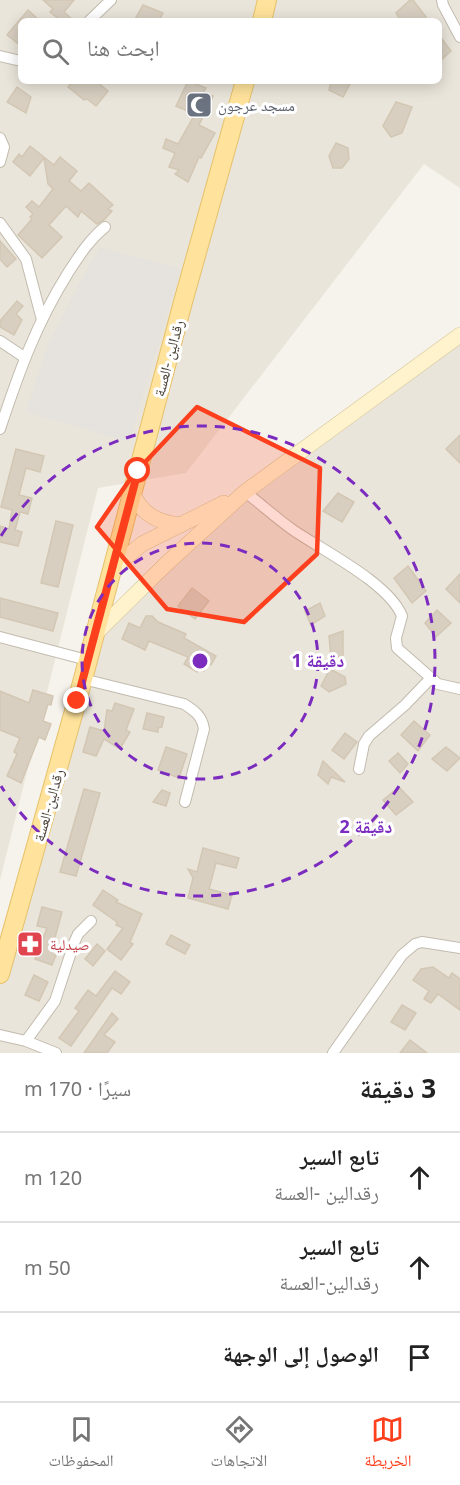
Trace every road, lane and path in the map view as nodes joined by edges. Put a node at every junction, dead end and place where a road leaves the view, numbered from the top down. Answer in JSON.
{"nodes":[{"id":1,"x":111,"y":0,"type":"edge"},
{"id":2,"x":267,"y":0,"type":"edge"},
{"id":3,"x":442,"y":0,"type":"edge"},
{"id":4,"x":92,"y":18,"type":"edge"},
{"id":5,"x":263,"y":18,"type":"edge"},
{"id":6,"x":460,"y":37,"type":"edge"},
{"id":7,"x":0,"y":56,"type":"edge"},
{"id":8,"x":18,"y":60,"type":"edge"},
{"id":9,"x":244,"y":84,"type":"edge"},
{"id":10,"x":0,"y":138,"type":"edge"},
{"id":11,"x":0,"y":162,"type":"edge"},
{"id":12,"x":0,"y":223,"type":"edge"},
{"id":13,"x":105,"y":226,"type":"dead end"},
{"id":14,"x":42,"y":320,"type":"junction"},
{"id":15,"x":460,"y":335,"type":"edge"},
{"id":16,"x":0,"y":341,"type":"edge"},
{"id":17,"x":24,"y":357,"type":"junction"},
{"id":18,"x":0,"y":429,"type":"edge"},
{"id":19,"x":132,"y":492,"type":"junction"},
{"id":20,"x":245,"y":492,"type":"junction"},
{"id":21,"x":181,"y":525,"type":"junction"},
{"id":22,"x":109,"y":576,"type":"junction"},
{"id":23,"x":94,"y":635,"type":"junction"},
{"id":24,"x":0,"y":637,"type":"edge"},
{"id":25,"x":87,"y":660,"type":"junction"},
{"id":26,"x":83,"y":679,"type":"junction"},
{"id":27,"x":430,"y":679,"type":"junction"},
{"id":28,"x":460,"y":689,"type":"edge"},
{"id":29,"x":359,"y":769,"type":"dead end"},
{"id":30,"x":185,"y":802,"type":"dead end"},
{"id":31,"x":91,"y":921,"type":"dead end"},
{"id":32,"x":4,"y":948,"type":"edge"},
{"id":33,"x":460,"y":948,"type":"edge"},
{"id":34,"x":0,"y":974,"type":"edge"},
{"id":35,"x":0,"y":1035,"type":"edge"},
{"id":36,"x":26,"y":1041,"type":"junction"},
{"id":37,"x":56,"y":1053,"type":"edge"},
{"id":38,"x":333,"y":1053,"type":"edge"}],
"edges":[{"from":1,"to":4,"type":"street"},
{"from":2,"to":5,"type":"main road"},
{"from":3,"to":6,"type":"street"},
{"from":7,"to":8,"type":"street"},
{"from":9,"to":19,"type":"main road","name":"رقدالين -العسة"},
{"from":10,"to":11,"type":"street"},
{"from":12,"to":14,"type":"street"},
{"from":13,"to":14,"type":"street"},
{"from":14,"to":17,"type":"street"},
{"from":15,"to":20,"type":"street"},
{"from":16,"to":17,"type":"street"},
{"from":17,"to":18,"type":"street"},
{"from":19,"to":21,"type":"street"},
{"from":19,"to":22,"type":"main road","name":"رقدالين -العسة"},
{"from":20,"to":21,"type":"street"},
{"from":20,"to":23,"type":"street"},
{"from":20,"to":27,"type":"street"},
{"from":21,"to":22,"type":"street"},
{"from":22,"to":23,"type":"main road","name":"رقدالين -العسة"},
{"from":23,"to":25,"type":"main road","name":"رقدالين-العسة"},
{"from":24,"to":25,"type":"street"},
{"from":25,"to":26,"type":"main road","name":"رقدالين-العسة"},
{"from":26,"to":30,"type":"street"},
{"from":26,"to":32,"type":"main road","name":"رقدالين-العسة"},
{"from":27,"to":28,"type":"street"},
{"from":27,"to":29,"type":"street"},
{"from":31,"to":36,"type":"street"},
{"from":32,"to":34,"type":"main road","name":"رقدالين-العسة"},
{"from":33,"to":38,"type":"street"},
{"from":35,"to":36,"type":"street"},
{"from":36,"to":37,"type":"street"}]}
